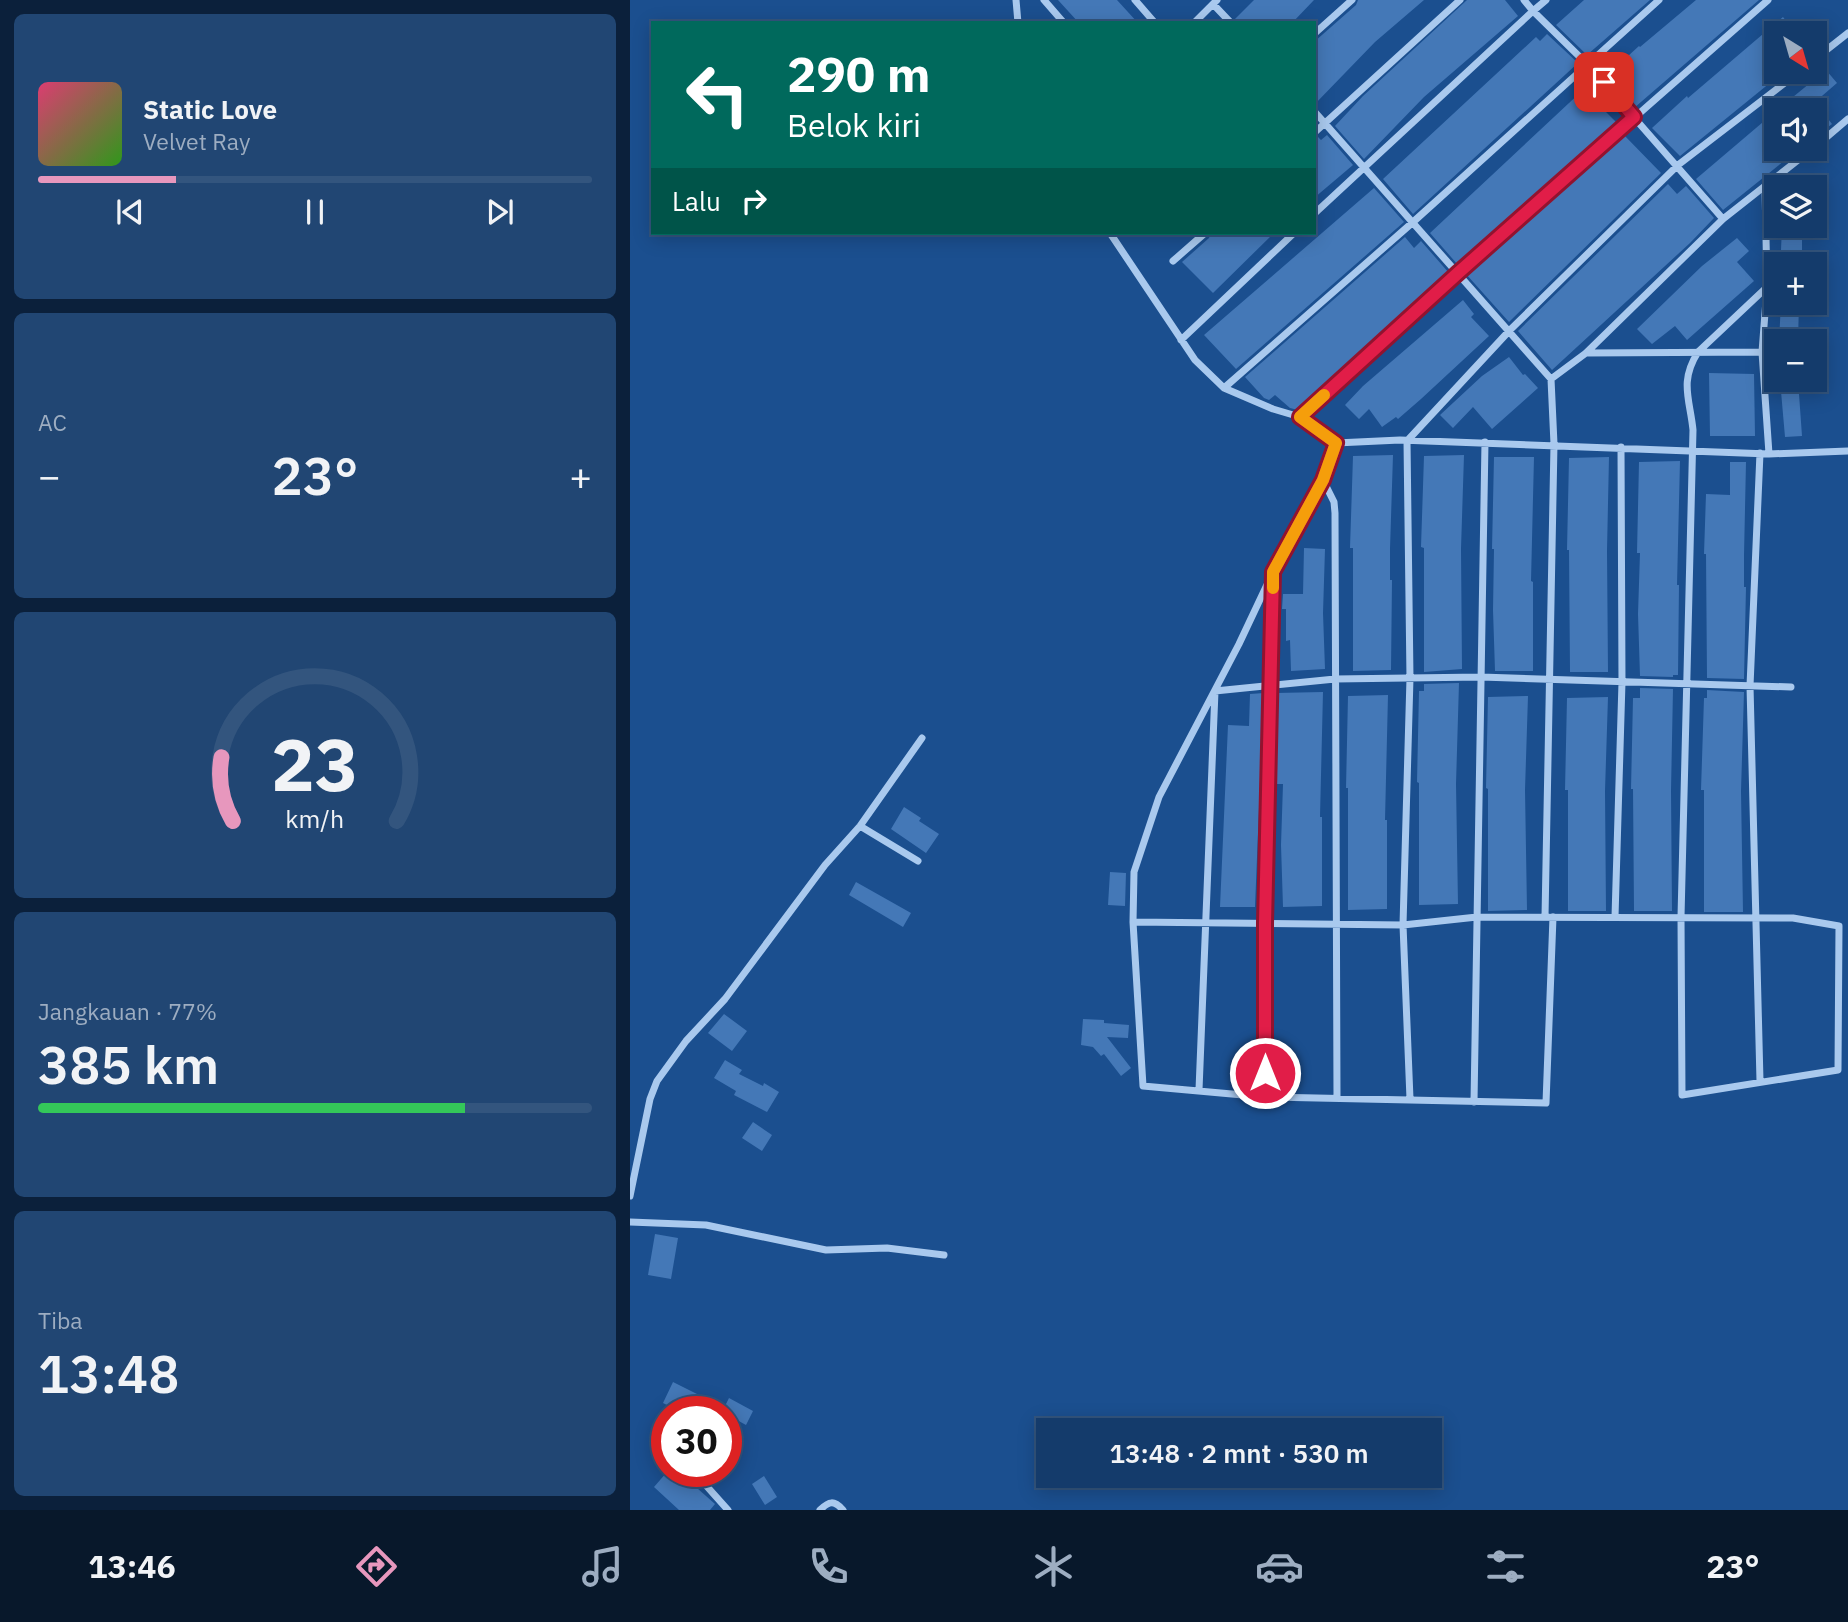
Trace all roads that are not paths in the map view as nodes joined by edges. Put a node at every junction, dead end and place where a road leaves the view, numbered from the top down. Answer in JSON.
{"nodes":[{"id":1,"x":1016,"y":0,"type":"edge"},
{"id":2,"x":1044,"y":0,"type":"edge"},
{"id":3,"x":1135,"y":0,"type":"edge"},
{"id":4,"x":1352,"y":0,"type":"edge"},
{"id":5,"x":1460,"y":0,"type":"edge"},
{"id":6,"x":1524,"y":0,"type":"edge"},
{"id":7,"x":1546,"y":0,"type":"edge"},
{"id":8,"x":1659,"y":0,"type":"edge"},
{"id":9,"x":1768,"y":0,"type":"edge"},
{"id":10,"x":1215,"y":2,"type":"edge"},
{"id":11,"x":1533,"y":11,"type":"junction"},
{"id":12,"x":1018,"y":21,"type":"edge"},
{"id":13,"x":1062,"y":21,"type":"edge"},
{"id":14,"x":1153,"y":21,"type":"edge"},
{"id":15,"x":1196,"y":21,"type":"edge"},
{"id":16,"x":1229,"y":21,"type":"edge"},
{"id":17,"x":1316,"y":32,"type":"edge"},
{"id":18,"x":1848,"y":33,"type":"edge"},
{"id":19,"x":1827,"y":50,"type":"edge"},
{"id":20,"x":1588,"y":65,"type":"junction"},
{"id":21,"x":1784,"y":84,"type":"edge"},
{"id":22,"x":1316,"y":113,"type":"edge"},
{"id":23,"x":1634,"y":117,"type":"junction"},
{"id":24,"x":1848,"y":119,"type":"edge"},
{"id":25,"x":1325,"y":123,"type":"junction"},
{"id":26,"x":1316,"y":131,"type":"edge"},
{"id":27,"x":1827,"y":136,"type":"edge"},
{"id":28,"x":1797,"y":161,"type":"edge"},
{"id":29,"x":1678,"y":166,"type":"junction"},
{"id":30,"x":1363,"y":167,"type":"junction"},
{"id":31,"x":1780,"y":175,"type":"edge"},
{"id":32,"x":1764,"y":188,"type":"edge"},
{"id":33,"x":1316,"y":212,"type":"edge"},
{"id":34,"x":1723,"y":219,"type":"junction"},
{"id":35,"x":1412,"y":223,"type":"junction"},
{"id":36,"x":1111,"y":235,"type":"edge"},
{"id":37,"x":1203,"y":235,"type":"edge"},
{"id":38,"x":1292,"y":235,"type":"edge"},
{"id":39,"x":1173,"y":261,"type":"dead end"},
{"id":40,"x":1458,"y":273,"type":"junction"},
{"id":41,"x":1764,"y":290,"type":"edge"},
{"id":42,"x":1765,"y":315,"type":"edge"},
{"id":43,"x":1510,"y":330,"type":"junction"},
{"id":44,"x":1181,"y":340,"type":"junction"},
{"id":45,"x":1698,"y":352,"type":"junction"},
{"id":46,"x":1762,"y":352,"type":"junction"},
{"id":47,"x":1586,"y":353,"type":"junction"},
{"id":48,"x":1551,"y":379,"type":"junction"},
{"id":49,"x":1224,"y":388,"type":"junction"},
{"id":50,"x":1300,"y":417,"type":"junction"},
{"id":51,"x":1407,"y":441,"type":"junction"},
{"id":52,"x":1485,"y":442,"type":"junction"},
{"id":53,"x":1336,"y":443,"type":"junction"},
{"id":54,"x":1553,"y":444,"type":"junction"},
{"id":55,"x":1621,"y":447,"type":"junction"},
{"id":56,"x":1692,"y":450,"type":"junction"},
{"id":57,"x":1848,"y":451,"type":"edge"},
{"id":58,"x":1760,"y":453,"type":"junction"},
{"id":59,"x":1769,"y":454,"type":"junction"},
{"id":60,"x":1323,"y":480,"type":"junction"},
{"id":61,"x":1273,"y":572,"type":"junction"},
{"id":62,"x":1481,"y":677,"type":"junction"},
{"id":63,"x":1410,"y":678,"type":"junction"},
{"id":64,"x":1335,"y":679,"type":"junction"},
{"id":65,"x":1550,"y":680,"type":"junction"},
{"id":66,"x":1622,"y":682,"type":"junction"},
{"id":67,"x":1687,"y":684,"type":"junction"},
{"id":68,"x":1271,"y":686,"type":"junction"},
{"id":69,"x":1750,"y":686,"type":"junction"},
{"id":70,"x":1791,"y":687,"type":"dead end"},
{"id":71,"x":1215,"y":691,"type":"junction"},
{"id":72,"x":922,"y":738,"type":"dead end"},
{"id":73,"x":860,"y":826,"type":"junction"},
{"id":74,"x":918,"y":861,"type":"dead end"},
{"id":75,"x":1477,"y":917,"type":"junction"},
{"id":76,"x":1549,"y":917,"type":"junction"},
{"id":77,"x":1615,"y":917,"type":"junction"},
{"id":78,"x":1681,"y":917,"type":"junction"},
{"id":79,"x":1755,"y":918,"type":"junction"},
{"id":80,"x":1133,"y":922,"type":"junction"},
{"id":81,"x":1205,"y":923,"type":"junction"},
{"id":82,"x":1265,"y":923,"type":"junction"},
{"id":83,"x":1336,"y":924,"type":"junction"},
{"id":84,"x":1403,"y":925,"type":"junction"},
{"id":85,"x":1760,"y":1081,"type":"junction"},
{"id":86,"x":1199,"y":1090,"type":"junction"},
{"id":87,"x":1265,"y":1097,"type":"junction"},
{"id":88,"x":1337,"y":1098,"type":"junction"},
{"id":89,"x":1410,"y":1099,"type":"junction"},
{"id":90,"x":1474,"y":1102,"type":"junction"},
{"id":91,"x":630,"y":1196,"type":"edge"},
{"id":92,"x":630,"y":1223,"type":"edge"},
{"id":93,"x":944,"y":1255,"type":"dead end"},
{"id":94,"x":705,"y":1487,"type":"edge"},
{"id":95,"x":719,"y":1506,"type":"edge"},
{"id":96,"x":728,"y":1510,"type":"edge"},
{"id":97,"x":820,"y":1510,"type":"edge"},
{"id":98,"x":843,"y":1510,"type":"edge"}],
"edges":[{"from":1,"to":12,"type":"street"},
{"from":2,"to":13,"type":"street"},
{"from":3,"to":14,"type":"street"},
{"from":4,"to":17,"type":"street"},
{"from":5,"to":25,"type":"street"},
{"from":6,"to":11,"type":"street"},
{"from":7,"to":11,"type":"street"},
{"from":8,"to":20,"type":"street"},
{"from":9,"to":23,"type":"street"},
{"from":10,"to":15,"type":"street"},
{"from":10,"to":16,"type":"street"},
{"from":11,"to":20,"type":"street"},
{"from":11,"to":30,"type":"street"},
{"from":18,"to":19,"type":"street"},
{"from":20,"to":23,"type":"street"},
{"from":20,"to":35,"type":"street"},
{"from":21,"to":29,"type":"street"},
{"from":22,"to":25,"type":"street"},
{"from":23,"to":29,"type":"street"},
{"from":23,"to":40,"type":"street"},
{"from":24,"to":27,"type":"street"},
{"from":25,"to":26,"type":"street"},
{"from":25,"to":30,"type":"street"},
{"from":28,"to":31,"type":"street"},
{"from":29,"to":34,"type":"street"},
{"from":29,"to":43,"type":"street"},
{"from":30,"to":33,"type":"street"},
{"from":30,"to":35,"type":"street"},
{"from":32,"to":34,"type":"street"},
{"from":34,"to":47,"type":"street"},
{"from":35,"to":40,"type":"street"},
{"from":35,"to":49,"type":"street"},
{"from":36,"to":44,"type":"street"},
{"from":37,"to":39,"type":"street"},
{"from":38,"to":44,"type":"street"},
{"from":40,"to":43,"type":"street"},
{"from":40,"to":50,"type":"street"},
{"from":41,"to":45,"type":"street"},
{"from":42,"to":46,"type":"street"},
{"from":43,"to":48,"type":"street"},
{"from":43,"to":51,"type":"street"},
{"from":44,"to":49,"type":"street"},
{"from":45,"to":46,"type":"street"},
{"from":45,"to":47,"type":"street"},
{"from":45,"to":56,"type":"street"},
{"from":46,"to":59,"type":"street"},
{"from":47,"to":48,"type":"street"},
{"from":48,"to":54,"type":"street"},
{"from":49,"to":50,"type":"street"},
{"from":50,"to":53,"type":"street"},
{"from":51,"to":52,"type":"street"},
{"from":51,"to":53,"type":"street"},
{"from":51,"to":63,"type":"street"},
{"from":52,"to":54,"type":"street"},
{"from":52,"to":62,"type":"street"},
{"from":53,"to":60,"type":"street"},
{"from":54,"to":55,"type":"street"},
{"from":54,"to":65,"type":"street"},
{"from":55,"to":56,"type":"street"},
{"from":55,"to":66,"type":"street"},
{"from":56,"to":58,"type":"street"},
{"from":56,"to":67,"type":"street"},
{"from":57,"to":59,"type":"street"},
{"from":58,"to":59,"type":"street"},
{"from":58,"to":69,"type":"street"},
{"from":60,"to":61,"type":"street"},
{"from":60,"to":64,"type":"street"},
{"from":61,"to":68,"type":"street"},
{"from":61,"to":71,"type":"street"},
{"from":62,"to":63,"type":"street"},
{"from":62,"to":65,"type":"street"},
{"from":62,"to":75,"type":"street"},
{"from":63,"to":64,"type":"street"},
{"from":63,"to":84,"type":"street"},
{"from":64,"to":68,"type":"street"},
{"from":64,"to":83,"type":"street"},
{"from":65,"to":66,"type":"street"},
{"from":65,"to":76,"type":"street"},
{"from":66,"to":67,"type":"street"},
{"from":66,"to":77,"type":"street"},
{"from":67,"to":69,"type":"street"},
{"from":67,"to":78,"type":"street"},
{"from":68,"to":71,"type":"street"},
{"from":68,"to":82,"type":"street"},
{"from":69,"to":70,"type":"street"},
{"from":69,"to":79,"type":"street"},
{"from":71,"to":80,"type":"street"},
{"from":71,"to":81,"type":"street"},
{"from":72,"to":73,"type":"street"},
{"from":73,"to":74,"type":"street"},
{"from":73,"to":91,"type":"street"},
{"from":75,"to":76,"type":"street"},
{"from":75,"to":84,"type":"street"},
{"from":75,"to":90,"type":"street"},
{"from":76,"to":77,"type":"street"},
{"from":76,"to":90,"type":"street"},
{"from":77,"to":78,"type":"street"},
{"from":78,"to":79,"type":"street"},
{"from":78,"to":85,"type":"street"},
{"from":79,"to":85,"type":"street"},
{"from":79,"to":85,"type":"street"},
{"from":80,"to":81,"type":"street"},
{"from":80,"to":86,"type":"street"},
{"from":81,"to":82,"type":"street"},
{"from":81,"to":86,"type":"street"},
{"from":82,"to":83,"type":"street"},
{"from":82,"to":87,"type":"street"},
{"from":83,"to":84,"type":"street"},
{"from":83,"to":88,"type":"street"},
{"from":84,"to":89,"type":"street"},
{"from":86,"to":87,"type":"street"},
{"from":87,"to":88,"type":"street"},
{"from":88,"to":89,"type":"street"},
{"from":89,"to":90,"type":"street"},
{"from":92,"to":93,"type":"street"},
{"from":94,"to":95,"type":"street"},
{"from":95,"to":96,"type":"street"},
{"from":97,"to":98,"type":"street"}]}
